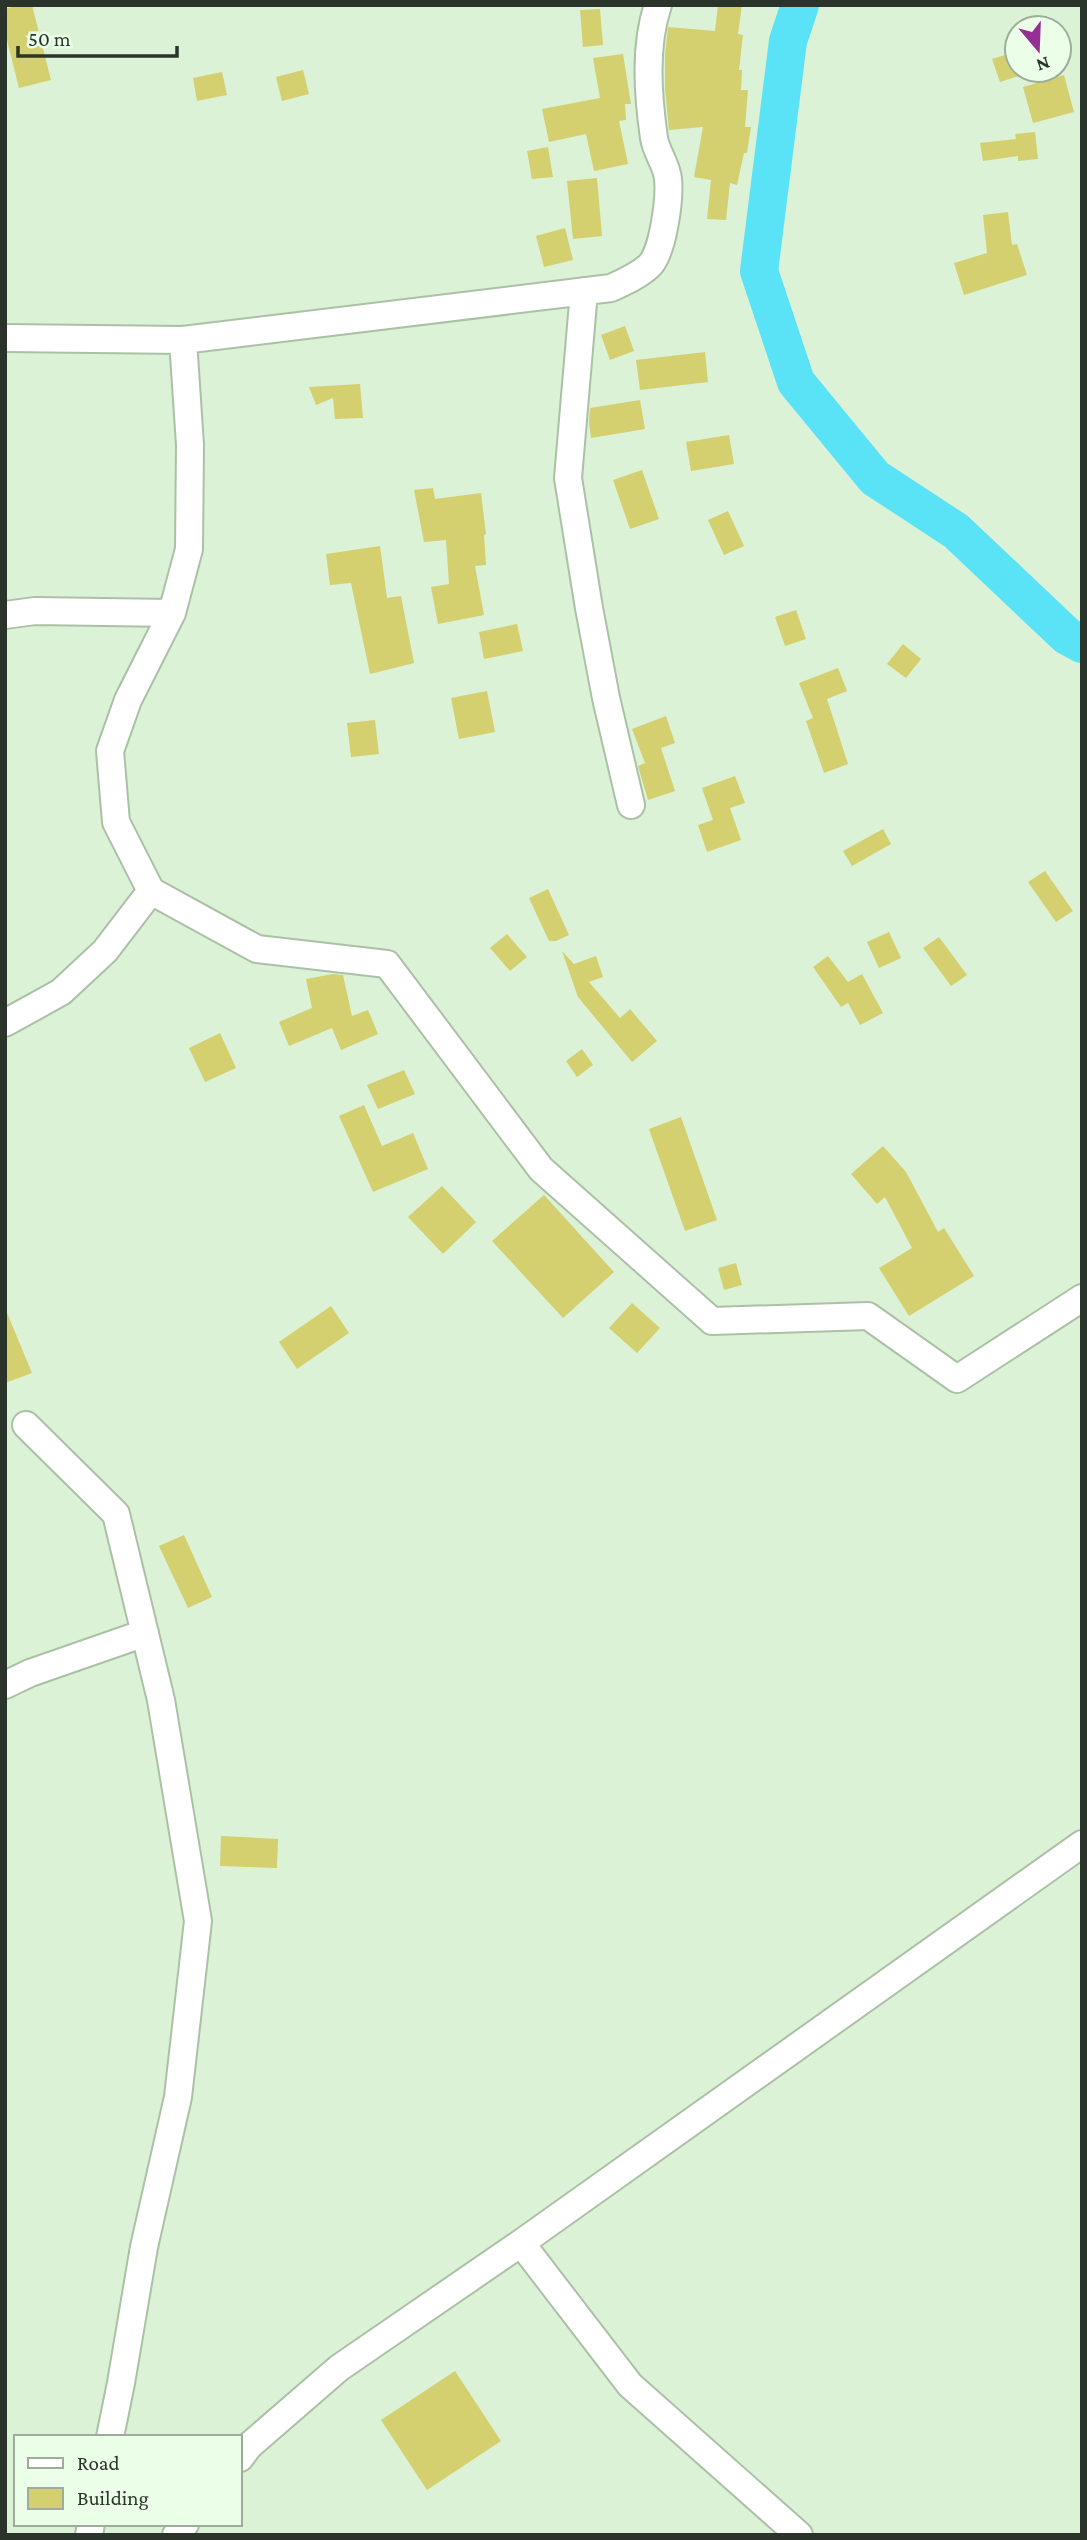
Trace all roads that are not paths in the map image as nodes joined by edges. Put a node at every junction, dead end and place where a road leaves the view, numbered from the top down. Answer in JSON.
{"nodes":[{"id":1,"x":658,"y":5,"type":"edge"},
{"id":2,"x":584,"y":291,"type":"junction"},
{"id":3,"x":5,"y":338,"type":"edge"},
{"id":4,"x":183,"y":341,"type":"junction"},
{"id":5,"x":172,"y":612,"type":"junction"},
{"id":6,"x":5,"y":615,"type":"edge"},
{"id":7,"x":631,"y":805,"type":"dead end"},
{"id":8,"x":151,"y":891,"type":"junction"},
{"id":9,"x":5,"y":1023,"type":"edge"},
{"id":10,"x":1082,"y":1298,"type":"edge"},
{"id":11,"x":26,"y":1425,"type":"dead end"},
{"id":12,"x":145,"y":1633,"type":"junction"},
{"id":13,"x":5,"y":1685,"type":"edge"},
{"id":14,"x":1082,"y":1844,"type":"edge"},
{"id":15,"x":521,"y":2243,"type":"junction"},
{"id":16,"x":110,"y":2435,"type":"edge"},
{"id":17,"x":242,"y":2455,"type":"edge"},
{"id":18,"x":799,"y":2535,"type":"edge"}],
"edges":[{"from":1,"to":2,"type":"street"},
{"from":2,"to":4,"type":"street"},
{"from":2,"to":7,"type":"street"},
{"from":3,"to":4,"type":"street"},
{"from":4,"to":5,"type":"street"},
{"from":5,"to":6,"type":"street"},
{"from":5,"to":8,"type":"street"},
{"from":8,"to":9,"type":"street"},
{"from":8,"to":10,"type":"street"},
{"from":11,"to":12,"type":"street"},
{"from":12,"to":13,"type":"street"},
{"from":12,"to":16,"type":"street"},
{"from":14,"to":15,"type":"street"},
{"from":15,"to":17,"type":"street"},
{"from":15,"to":18,"type":"street"}]}
